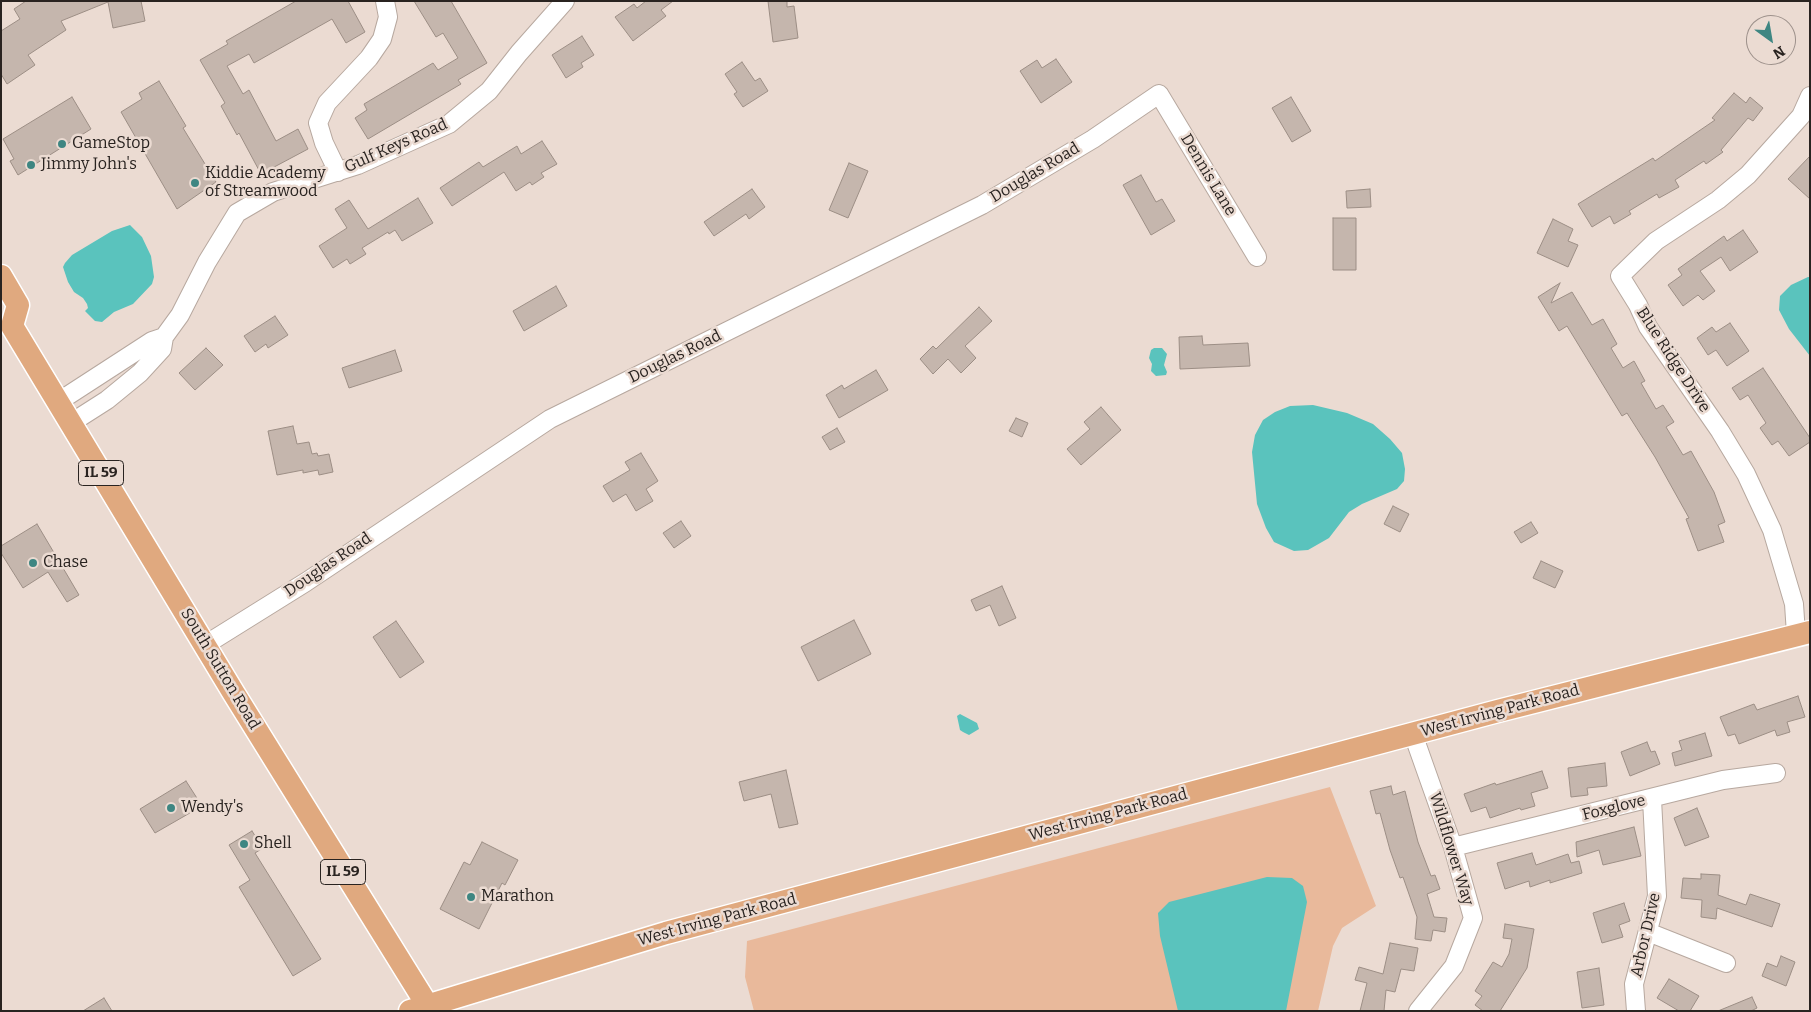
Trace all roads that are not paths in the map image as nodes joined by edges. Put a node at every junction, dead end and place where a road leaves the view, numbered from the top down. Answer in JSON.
{"nodes":[{"id":1,"x":385,"y":1,"type":"edge"},
{"id":2,"x":565,"y":1,"type":"edge"},
{"id":3,"x":1159,"y":94,"type":"joint"},
{"id":4,"x":1810,"y":96,"type":"edge"},
{"id":5,"x":1806,"y":119,"type":"edge"},
{"id":6,"x":338,"y":172,"type":"junction"},
{"id":7,"x":1257,"y":257,"type":"dead end"},
{"id":8,"x":1,"y":276,"type":"edge"},
{"id":9,"x":7,"y":325,"type":"edge"},
{"id":10,"x":164,"y":337,"type":"junction"},
{"id":11,"x":58,"y":402,"type":"junction"},
{"id":12,"x":71,"y":423,"type":"junction"},
{"id":13,"x":1803,"y":633,"type":"edge"},
{"id":14,"x":205,"y":645,"type":"junction"},
{"id":15,"x":1413,"y":734,"type":"junction"},
{"id":16,"x":1776,"y":772,"type":"dead end"},
{"id":17,"x":1652,"y":798,"type":"junction"},
{"id":18,"x":1453,"y":847,"type":"junction"},
{"id":19,"x":1648,"y":932,"type":"junction"},
{"id":20,"x":1726,"y":963,"type":"dead end"},
{"id":21,"x":423,"y":1009,"type":"edge"},
{"id":22,"x":1418,"y":1011,"type":"edge"},
{"id":23,"x":1636,"y":1011,"type":"edge"}],
"edges":[{"from":1,"to":6,"type":"street"},
{"from":2,"to":6,"type":"street","name":"Gulf Keys Road"},
{"from":3,"to":7,"type":"street","name":"Dennis Lane"},
{"from":3,"to":14,"type":"street","name":"Douglas Road"},
{"from":4,"to":5,"type":"street","name":"Blue Ridge Drive"},
{"from":5,"to":13,"type":"street","name":"Blue Ridge Drive"},
{"from":6,"to":10,"type":"street","name":"Gulf Keys Road"},
{"from":8,"to":9,"type":"main road","name":"South Sutton Road","number":"IL 59"},
{"from":9,"to":11,"type":"main road","name":"South Sutton Road","number":"IL 59"},
{"from":10,"to":11,"type":"street","name":"Gulf Keys Road"},
{"from":10,"to":12,"type":"street","name":"Gulf Keys Road"},
{"from":11,"to":12,"type":"main road","name":"South Sutton Road","number":"IL 59"},
{"from":12,"to":14,"type":"main road","name":"South Sutton Road","number":"IL 59"},
{"from":13,"to":15,"type":"main road","name":"West Irving Park Road"},
{"from":14,"to":21,"type":"main road","name":"South Sutton Road","number":"IL 59"},
{"from":15,"to":18,"type":"street","name":"Wildflower Way"},
{"from":15,"to":21,"type":"main road","name":"West Irving Park Road"},
{"from":16,"to":17,"type":"street","name":"Foxglove"},
{"from":17,"to":18,"type":"street","name":"Foxglove"},
{"from":17,"to":19,"type":"street","name":"Arbor Drive"},
{"from":18,"to":22,"type":"street","name":"Wildflower Way"},
{"from":19,"to":20,"type":"street"},
{"from":19,"to":23,"type":"street","name":"Arbor Drive"}]}
